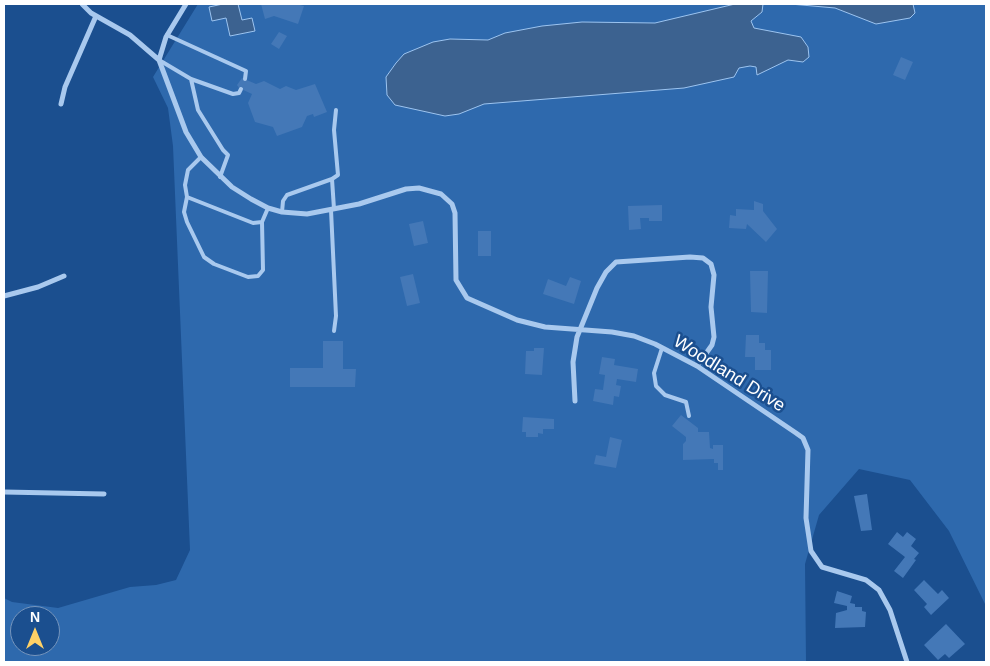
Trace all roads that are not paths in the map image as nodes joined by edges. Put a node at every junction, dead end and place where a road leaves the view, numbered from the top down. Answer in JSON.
{"nodes":[{"id":1,"x":82,"y":4,"type":"edge"},
{"id":2,"x":186,"y":4,"type":"edge"},
{"id":3,"x":96,"y":16,"type":"junction"},
{"id":4,"x":167,"y":35,"type":"junction"},
{"id":5,"x":159,"y":60,"type":"junction"},
{"id":6,"x":191,"y":79,"type":"junction"},
{"id":7,"x":245,"y":79,"type":"dead end"},
{"id":8,"x":241,"y":89,"type":"dead end"},
{"id":9,"x":61,"y":104,"type":"dead end"},
{"id":10,"x":336,"y":110,"type":"dead end"},
{"id":11,"x":201,"y":157,"type":"junction"},
{"id":12,"x":220,"y":177,"type":"junction"},
{"id":13,"x":332,"y":180,"type":"junction"},
{"id":14,"x":187,"y":197,"type":"junction"},
{"id":15,"x":268,"y":208,"type":"junction"},
{"id":16,"x":333,"y":209,"type":"junction"},
{"id":17,"x":282,"y":212,"type":"junction"},
{"id":18,"x":262,"y":222,"type":"junction"},
{"id":19,"x":64,"y":276,"type":"dead end"},
{"id":20,"x":4,"y":296,"type":"edge"},
{"id":21,"x":579,"y":330,"type":"junction"},
{"id":22,"x":334,"y":331,"type":"dead end"},
{"id":23,"x":662,"y":348,"type":"junction"},
{"id":24,"x":697,"y":366,"type":"junction"},
{"id":25,"x":575,"y":401,"type":"dead end"},
{"id":26,"x":689,"y":416,"type":"dead end"},
{"id":27,"x":4,"y":492,"type":"edge"},
{"id":28,"x":104,"y":494,"type":"dead end"},
{"id":29,"x":907,"y":662,"type":"edge"}],
"edges":[{"from":1,"to":3,"type":"street","name":"Woodland Drive"},
{"from":2,"to":4,"type":"street"},
{"from":3,"to":5,"type":"street","name":"Woodland Drive"},
{"from":3,"to":9,"type":"street"},
{"from":4,"to":5,"type":"street"},
{"from":4,"to":7,"type":"lane"},
{"from":5,"to":6,"type":"lane"},
{"from":5,"to":11,"type":"street","name":"Woodland Drive"},
{"from":6,"to":8,"type":"lane"},
{"from":6,"to":12,"type":"lane"},
{"from":10,"to":13,"type":"lane"},
{"from":11,"to":12,"type":"street","name":"Woodland Drive"},
{"from":11,"to":14,"type":"lane"},
{"from":12,"to":15,"type":"street","name":"Woodland Drive"},
{"from":13,"to":16,"type":"lane"},
{"from":13,"to":17,"type":"lane"},
{"from":14,"to":18,"type":"lane"},
{"from":14,"to":18,"type":"lane"},
{"from":15,"to":17,"type":"street","name":"Woodland Drive"},
{"from":15,"to":18,"type":"lane"},
{"from":16,"to":17,"type":"street","name":"Woodland Drive"},
{"from":16,"to":21,"type":"street","name":"Woodland Drive"},
{"from":16,"to":22,"type":"lane"},
{"from":19,"to":20,"type":"street"},
{"from":21,"to":23,"type":"street","name":"Woodland Drive"},
{"from":21,"to":24,"type":"street"},
{"from":21,"to":25,"type":"street"},
{"from":23,"to":24,"type":"street","name":"Woodland Drive"},
{"from":23,"to":26,"type":"lane"},
{"from":24,"to":29,"type":"street","name":"Woodland Drive"},
{"from":27,"to":28,"type":"street"}]}
